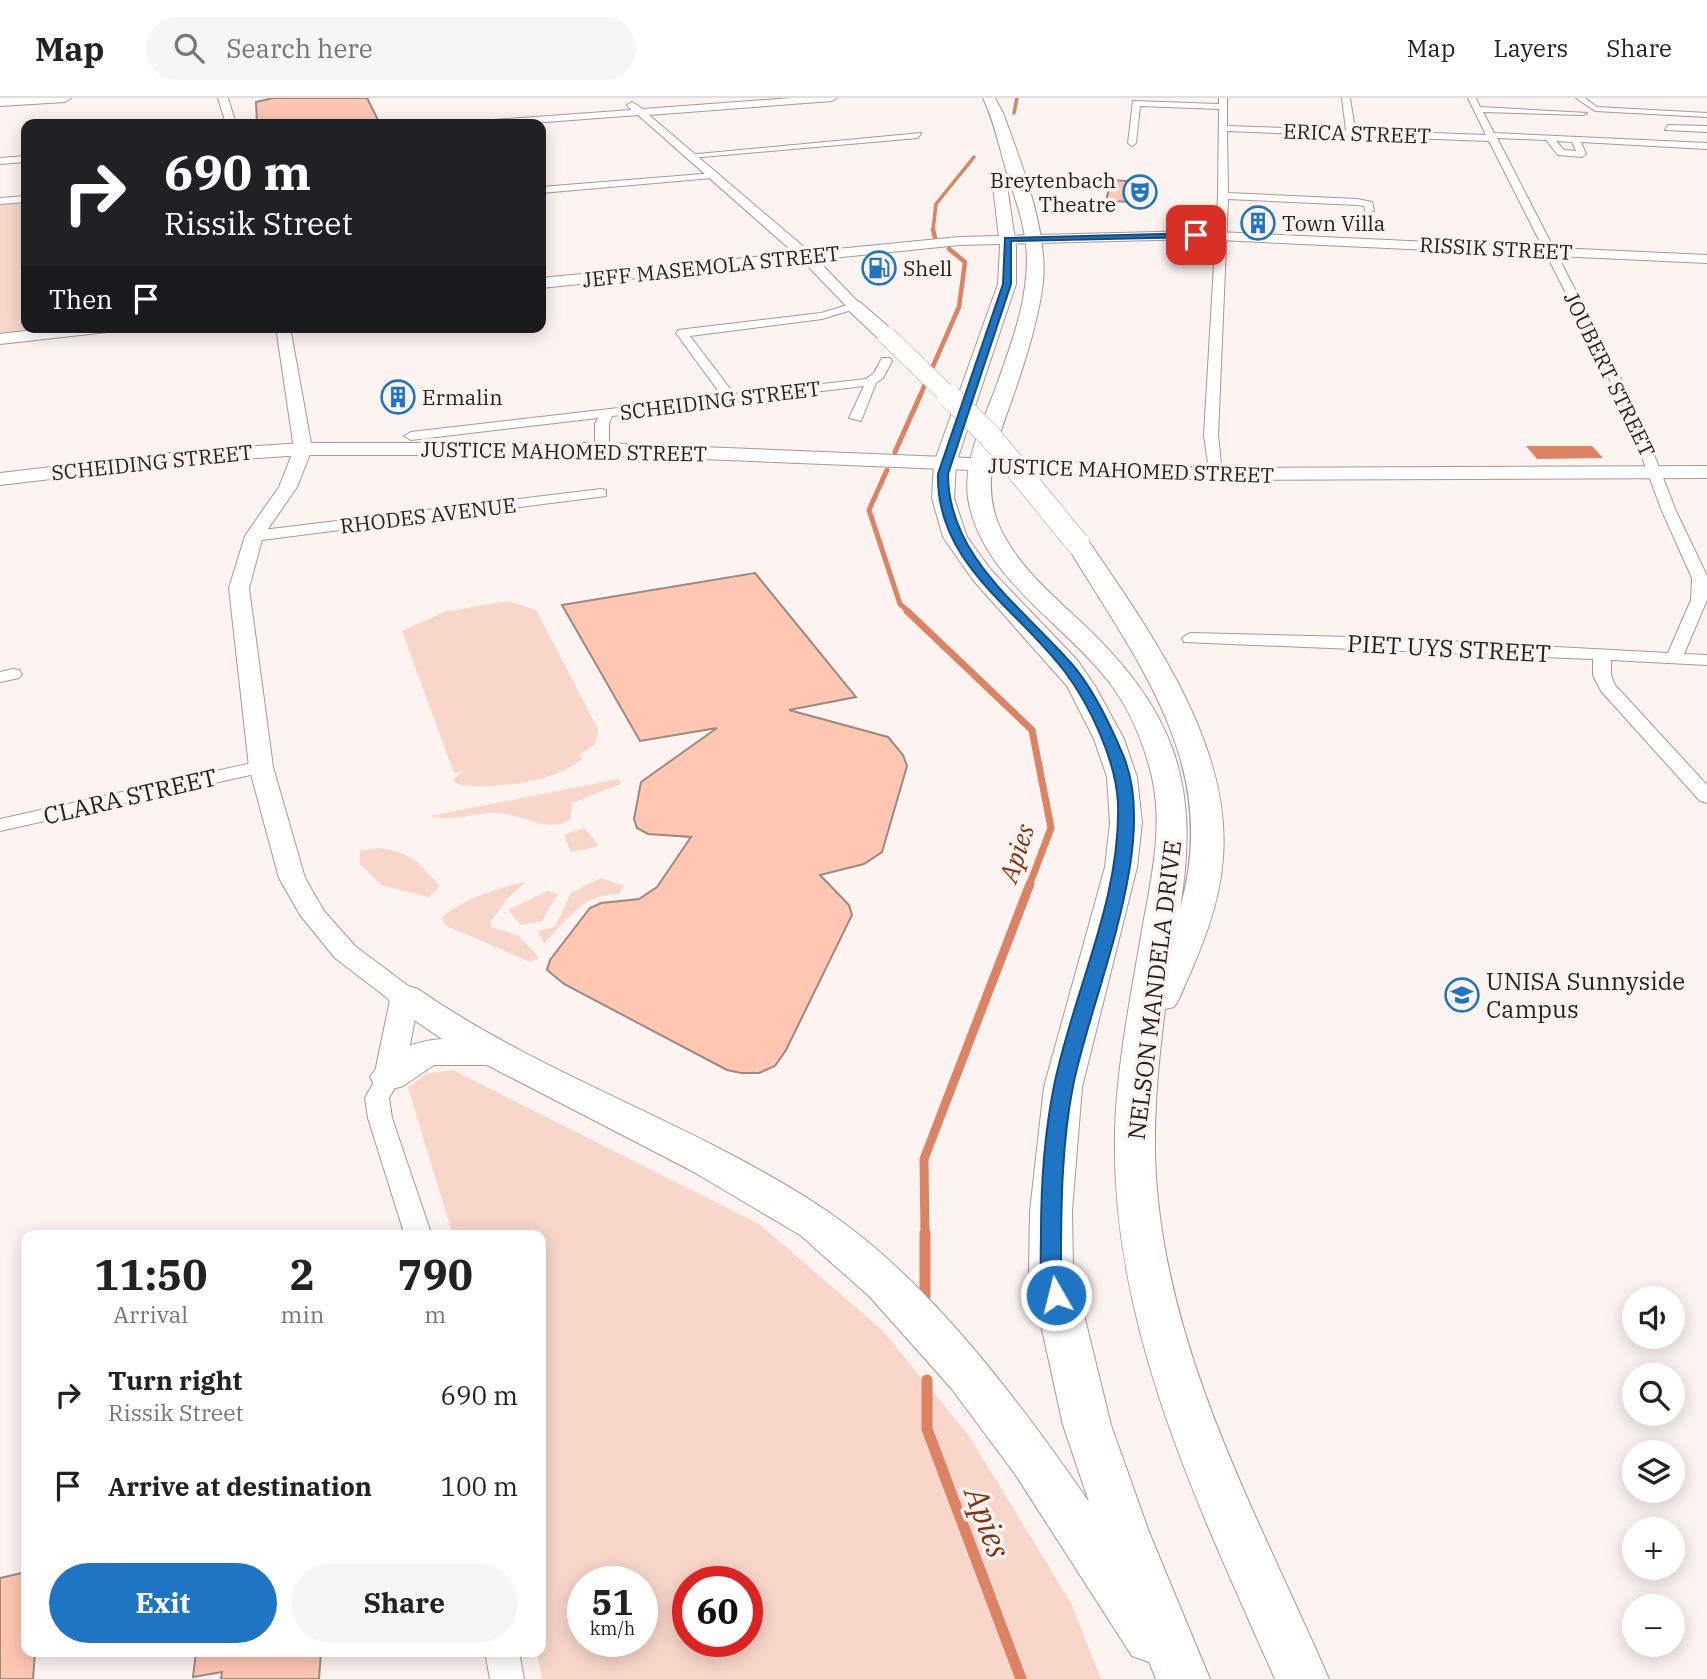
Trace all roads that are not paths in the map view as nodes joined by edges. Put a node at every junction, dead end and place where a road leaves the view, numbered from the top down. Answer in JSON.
{"nodes":[{"id":1,"x":65,"y":98,"type":"edge"},
{"id":2,"x":223,"y":98,"type":"edge"},
{"id":3,"x":624,"y":98,"type":"edge"},
{"id":4,"x":832,"y":98,"type":"edge"},
{"id":5,"x":974,"y":98,"type":"edge"},
{"id":6,"x":989,"y":98,"type":"edge"},
{"id":7,"x":1346,"y":98,"type":"edge"},
{"id":8,"x":1580,"y":98,"type":"edge"},
{"id":9,"x":1136,"y":101,"type":"edge"},
{"id":10,"x":0,"y":102,"type":"edge"},
{"id":11,"x":1223,"y":102,"type":"edge"},
{"id":12,"x":1475,"y":104,"type":"edge"},
{"id":13,"x":639,"y":112,"type":"junction"},
{"id":14,"x":1583,"y":113,"type":"dead end"},
{"id":15,"x":1707,"y":114,"type":"edge"},
{"id":16,"x":229,"y":119,"type":"edge"},
{"id":17,"x":546,"y":119,"type":"edge"},
{"id":18,"x":1222,"y":128,"type":"junction"},
{"id":19,"x":1350,"y":128,"type":"junction"},
{"id":20,"x":1668,"y":128,"type":"dead end"},
{"id":21,"x":1707,"y":130,"type":"edge"},
{"id":22,"x":1489,"y":134,"type":"junction"},
{"id":23,"x":918,"y":135,"type":"dead end"},
{"id":24,"x":1549,"y":138,"type":"junction"},
{"id":25,"x":1575,"y":139,"type":"junction"},
{"id":26,"x":1132,"y":143,"type":"dead end"},
{"id":27,"x":1707,"y":146,"type":"edge"},
{"id":28,"x":691,"y":155,"type":"junction"},
{"id":29,"x":21,"y":159,"type":"edge"},
{"id":30,"x":0,"y":161,"type":"edge"},
{"id":31,"x":712,"y":175,"type":"junction"},
{"id":32,"x":546,"y":190,"type":"edge"},
{"id":33,"x":1223,"y":196,"type":"junction"},
{"id":34,"x":21,"y":199,"type":"edge"},
{"id":35,"x":0,"y":201,"type":"edge"},
{"id":36,"x":1369,"y":211,"type":"dead end"},
{"id":37,"x":1220,"y":235,"type":"junction"},
{"id":38,"x":1007,"y":239,"type":"junction"},
{"id":39,"x":1033,"y":239,"type":"junction"},
{"id":40,"x":1551,"y":251,"type":"junction"},
{"id":41,"x":806,"y":256,"type":"junction"},
{"id":42,"x":1707,"y":259,"type":"edge"},
{"id":43,"x":546,"y":282,"type":"edge"},
{"id":44,"x":854,"y":306,"type":"junction"},
{"id":45,"x":54,"y":333,"type":"edge"},
{"id":46,"x":284,"y":333,"type":"edge"},
{"id":47,"x":0,"y":339,"type":"edge"},
{"id":48,"x":886,"y":361,"type":"dead end"},
{"id":49,"x":869,"y":382,"type":"junction"},
{"id":50,"x":730,"y":398,"type":"junction"},
{"id":51,"x":607,"y":414,"type":"junction"},
{"id":52,"x":856,"y":418,"type":"dead end"},
{"id":53,"x":411,"y":436,"type":"dead end"},
{"id":54,"x":303,"y":449,"type":"junction"},
{"id":55,"x":602,"y":449,"type":"junction"},
{"id":56,"x":945,"y":463,"type":"junction"},
{"id":57,"x":978,"y":465,"type":"junction"},
{"id":58,"x":1707,"y":472,"type":"edge"},
{"id":59,"x":1657,"y":473,"type":"junction"},
{"id":60,"x":1215,"y":474,"type":"junction"},
{"id":61,"x":0,"y":479,"type":"edge"},
{"id":62,"x":601,"y":493,"type":"dead end"},
{"id":63,"x":254,"y":536,"type":"junction"},
{"id":64,"x":1190,"y":638,"type":"dead end"},
{"id":65,"x":1545,"y":653,"type":"junction"},
{"id":66,"x":1602,"y":657,"type":"junction"},
{"id":67,"x":1674,"y":658,"type":"junction"},
{"id":68,"x":1707,"y":660,"type":"edge"},
{"id":69,"x":1607,"y":687,"type":"junction"},
{"id":70,"x":261,"y":767,"type":"junction"},
{"id":71,"x":1707,"y":797,"type":"edge"},
{"id":72,"x":0,"y":825,"type":"edge"},
{"id":73,"x":405,"y":998,"type":"junction"},
{"id":74,"x":1146,"y":1033,"type":"junction"},
{"id":75,"x":491,"y":1053,"type":"junction"},
{"id":76,"x":389,"y":1077,"type":"junction"},
{"id":77,"x":417,"y":1230,"type":"edge"},
{"id":78,"x":503,"y":1657,"type":"edge"},
{"id":79,"x":507,"y":1679,"type":"edge"},
{"id":80,"x":1175,"y":1679,"type":"edge"},
{"id":81,"x":1183,"y":1679,"type":"edge"},
{"id":82,"x":1302,"y":1679,"type":"edge"}],
"edges":[{"from":1,"to":10,"type":"main road"},
{"from":2,"to":16,"type":"street"},
{"from":3,"to":13,"type":"street"},
{"from":4,"to":13,"type":"street"},
{"from":5,"to":38,"type":"main road","name":"NELSON MANDELA DRIVE"},
{"from":6,"to":39,"type":"main road","name":"NELSON MANDELA DRIVE"},
{"from":7,"to":19,"type":"street"},
{"from":8,"to":15,"type":"street"},
{"from":9,"to":11,"type":"street"},
{"from":9,"to":26,"type":"street"},
{"from":11,"to":18,"type":"street"},
{"from":12,"to":14,"type":"street"},
{"from":12,"to":22,"type":"street","name":"JOUBERT STREET"},
{"from":13,"to":17,"type":"street"},
{"from":13,"to":28,"type":"street"},
{"from":18,"to":19,"type":"street","name":"ERICA STREET"},
{"from":18,"to":33,"type":"street"},
{"from":19,"to":22,"type":"street","name":"ERICA STREET"},
{"from":20,"to":21,"type":"street"},
{"from":22,"to":24,"type":"street","name":"ERICA STREET"},
{"from":22,"to":40,"type":"street","name":"JOUBERT STREET"},
{"from":23,"to":28,"type":"street"},
{"from":24,"to":25,"type":"street","name":"ERICA STREET"},
{"from":24,"to":25,"type":"street"},
{"from":25,"to":27,"type":"street","name":"ERICA STREET"},
{"from":28,"to":31,"type":"street"},
{"from":29,"to":30,"type":"street"},
{"from":31,"to":32,"type":"street"},
{"from":31,"to":41,"type":"street"},
{"from":33,"to":36,"type":"street"},
{"from":33,"to":37,"type":"street"},
{"from":34,"to":35,"type":"street"},
{"from":37,"to":39,"type":"main road","name":"RISSIK STREET"},
{"from":37,"to":40,"type":"main road","name":"RISSIK STREET"},
{"from":37,"to":60,"type":"street"},
{"from":38,"to":39,"type":"main road","name":"JEFF MASEMOLA STREET"},
{"from":38,"to":41,"type":"main road","name":"JEFF MASEMOLA STREET"},
{"from":38,"to":56,"type":"main road","name":"NELSON MANDELA DRIVE"},
{"from":39,"to":57,"type":"main road","name":"NELSON MANDELA DRIVE"},
{"from":40,"to":42,"type":"main road","name":"RISSIK STREET"},
{"from":40,"to":59,"type":"street","name":"JOUBERT STREET"},
{"from":41,"to":43,"type":"main road","name":"JEFF MASEMOLA STREET"},
{"from":41,"to":44,"type":"street"},
{"from":44,"to":50,"type":"street"},
{"from":44,"to":74,"type":"main road","bridge":true},
{"from":45,"to":47,"type":"main road"},
{"from":46,"to":54,"type":"street"},
{"from":48,"to":49,"type":"street"},
{"from":49,"to":50,"type":"street","name":"SCHEIDING STREET"},
{"from":49,"to":52,"type":"street"},
{"from":50,"to":51,"type":"street","name":"SCHEIDING STREET"},
{"from":51,"to":53,"type":"street"},
{"from":51,"to":55,"type":"street","name":"SCHEIDING STREET"},
{"from":54,"to":55,"type":"main road","name":"JUSTICE MAHOMED STREET"},
{"from":54,"to":61,"type":"main road","name":"SCHEIDING STREET"},
{"from":54,"to":63,"type":"street"},
{"from":55,"to":56,"type":"main road","name":"JUSTICE MAHOMED STREET"},
{"from":56,"to":57,"type":"main road","name":"JUSTICE MAHOMED STREET"},
{"from":56,"to":81,"type":"main road","name":"NELSON MANDELA DRIVE"},
{"from":57,"to":60,"type":"main road","name":"JUSTICE MAHOMED STREET"},
{"from":57,"to":74,"type":"main road","name":"NELSON MANDELA DRIVE"},
{"from":58,"to":59,"type":"main road","name":"JUSTICE MAHOMED STREET"},
{"from":59,"to":60,"type":"main road","name":"JUSTICE MAHOMED STREET"},
{"from":59,"to":67,"type":"street","name":"JOUBERT STREET"},
{"from":62,"to":63,"type":"street","name":"RHODES AVENUE"},
{"from":63,"to":70,"type":"street"},
{"from":64,"to":65,"type":"street","name":"PIET UYS STREET"},
{"from":65,"to":66,"type":"street","name":"PIET UYS STREET"},
{"from":65,"to":69,"type":"street"},
{"from":66,"to":67,"type":"street","name":"PIET UYS STREET"},
{"from":66,"to":69,"type":"street"},
{"from":67,"to":68,"type":"street","name":"PIET UYS STREET"},
{"from":69,"to":71,"type":"street"},
{"from":70,"to":72,"type":"street","name":"CLARA STREET"},
{"from":70,"to":73,"type":"street"},
{"from":73,"to":75,"type":"main road"},
{"from":73,"to":76,"type":"street"},
{"from":74,"to":82,"type":"main road","name":"NELSON MANDELA DRIVE"},
{"from":75,"to":76,"type":"main road"},
{"from":75,"to":80,"type":"main road"},
{"from":76,"to":77,"type":"street"},
{"from":78,"to":79,"type":"street"}]}
